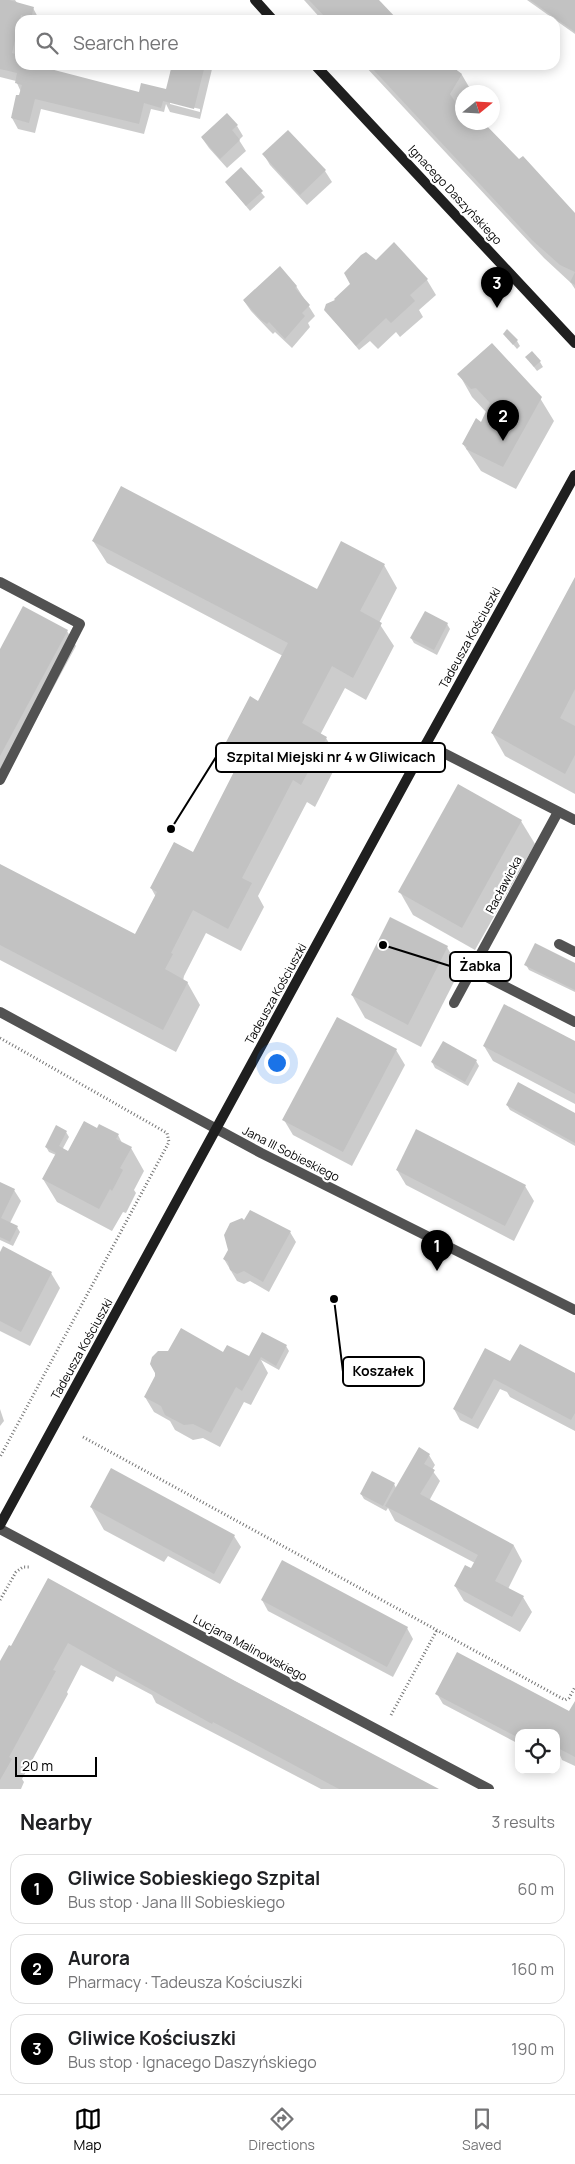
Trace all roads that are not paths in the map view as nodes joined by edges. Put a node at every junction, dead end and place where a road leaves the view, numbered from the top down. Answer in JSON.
{"nodes":[{"id":1,"x":255,"y":0,"type":"edge"},
{"id":2,"x":268,"y":15,"type":"edge"},
{"id":3,"x":320,"y":70,"type":"edge"},
{"id":4,"x":575,"y":343,"type":"edge"},
{"id":5,"x":575,"y":475,"type":"edge"},
{"id":6,"x":0,"y":582,"type":"edge"},
{"id":7,"x":426,"y":744,"type":"junction"},
{"id":8,"x":0,"y":780,"type":"edge"},
{"id":9,"x":558,"y":812,"type":"junction"},
{"id":10,"x":575,"y":820,"type":"edge"},
{"id":11,"x":559,"y":944,"type":"dead end"},
{"id":12,"x":575,"y":952,"type":"edge"},
{"id":13,"x":473,"y":970,"type":"junction"},
{"id":14,"x":454,"y":1003,"type":"dead end"},
{"id":15,"x":0,"y":1012,"type":"edge"},
{"id":16,"x":575,"y":1022,"type":"edge"},
{"id":17,"x":216,"y":1129,"type":"junction"},
{"id":18,"x":575,"y":1310,"type":"edge"},
{"id":19,"x":0,"y":1527,"type":"edge"},
{"id":20,"x":489,"y":1789,"type":"edge"}],
"edges":[{"from":1,"to":2,"type":"street"},
{"from":3,"to":4,"type":"street","name":"Ignacego Daszyńskiego"},
{"from":5,"to":7,"type":"street","name":"Tadeusza Kościuszki"},
{"from":6,"to":8,"type":"street"},
{"from":7,"to":9,"type":"street"},
{"from":7,"to":17,"type":"street","name":"Tadeusza Kościuszki"},
{"from":9,"to":10,"type":"street"},
{"from":9,"to":13,"type":"street","name":"Racławicka"},
{"from":11,"to":12,"type":"street"},
{"from":13,"to":14,"type":"street","name":"Racławicka"},
{"from":13,"to":16,"type":"street"},
{"from":15,"to":17,"type":"street","name":"Jana III Sobieskiego"},
{"from":17,"to":18,"type":"street","name":"Jana III Sobieskiego"},
{"from":17,"to":19,"type":"street","name":"Tadeusza Kościuszki"},
{"from":19,"to":20,"type":"street","name":"Lucjana Malinowskiego"}]}
